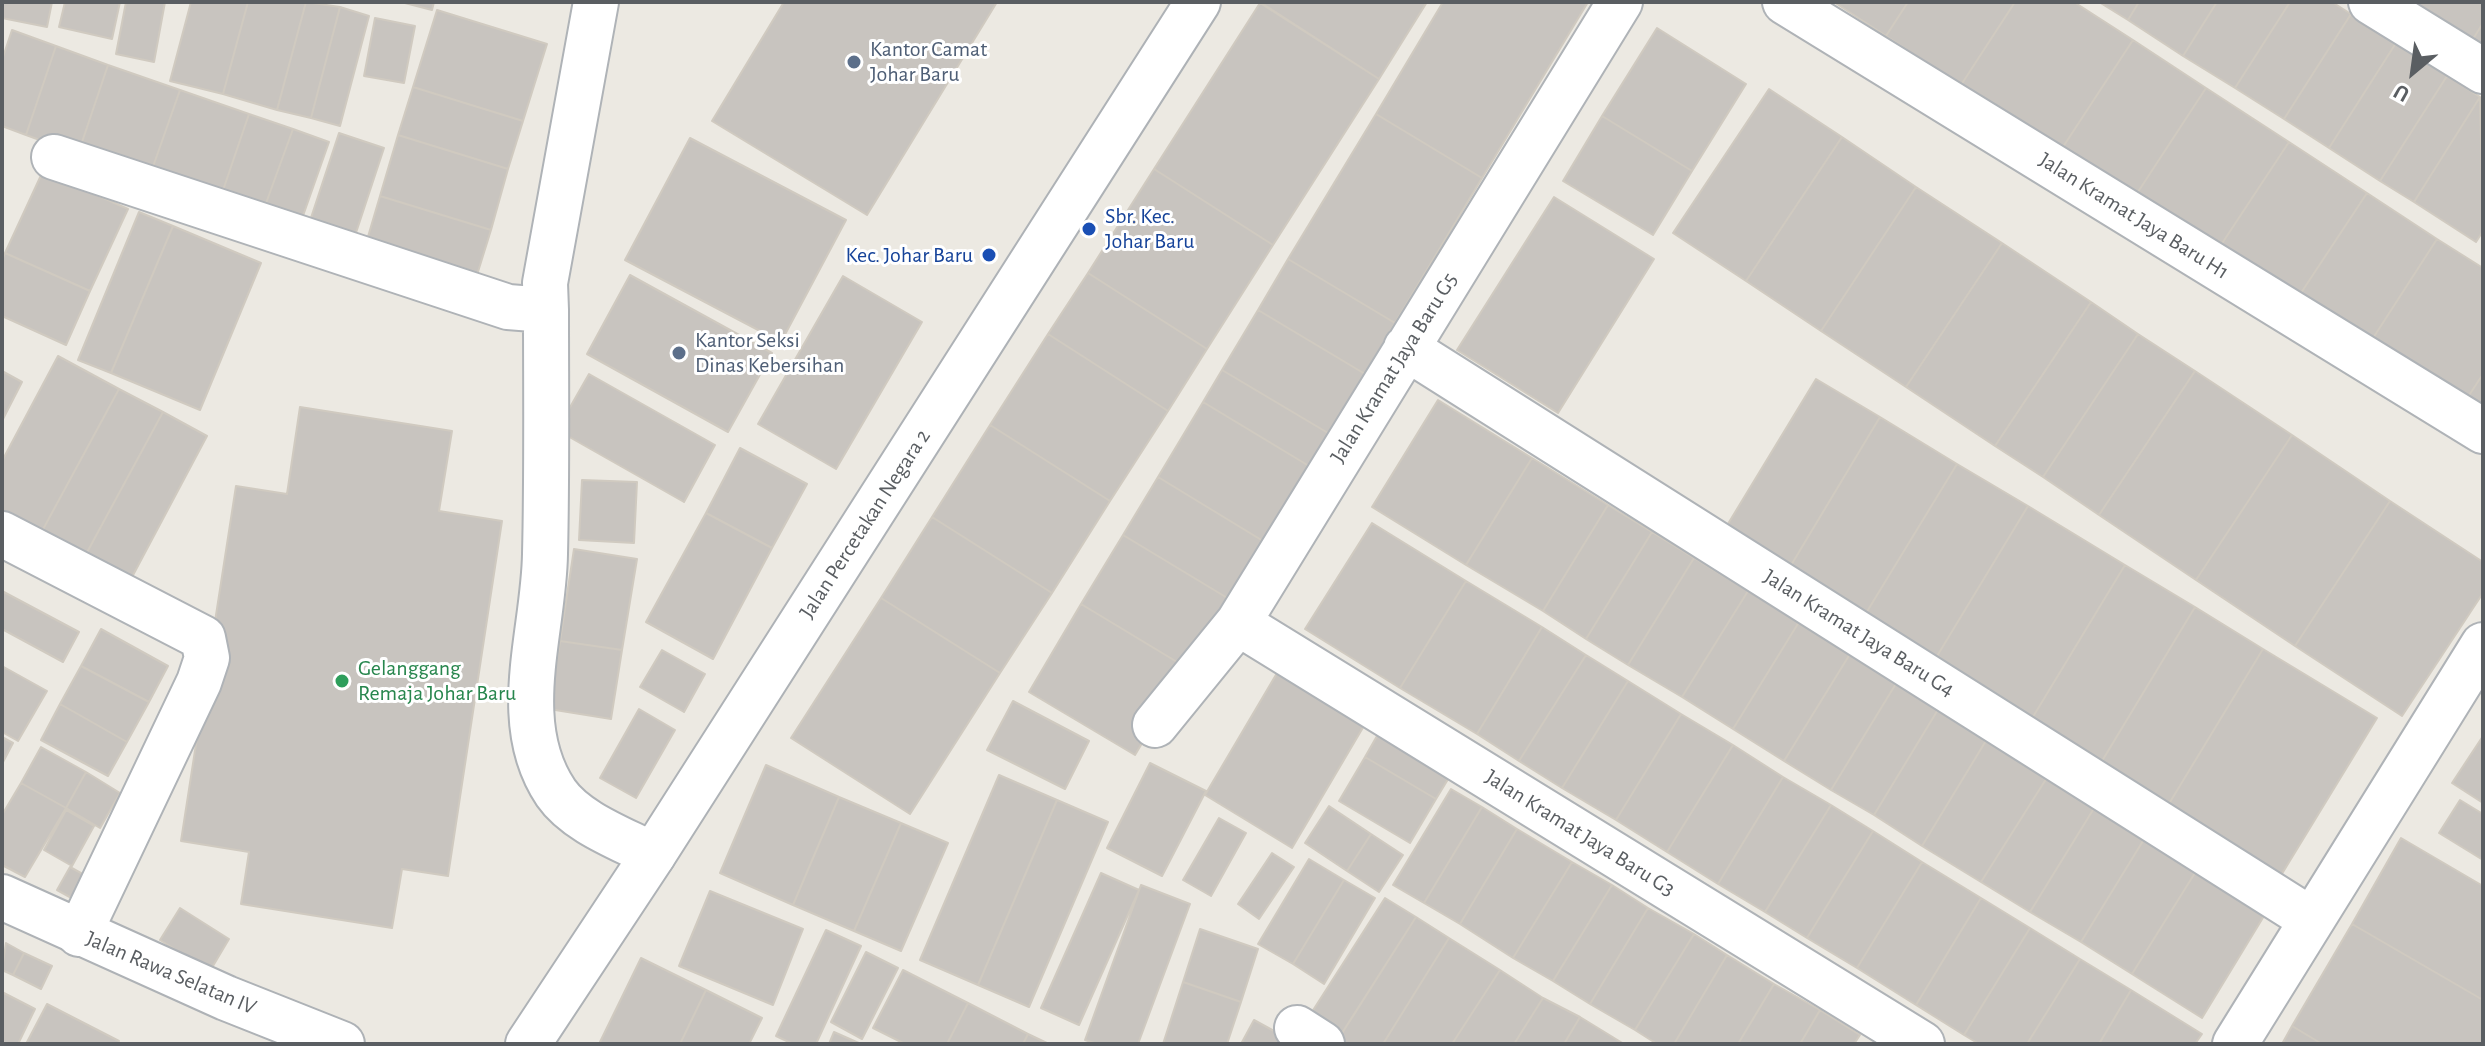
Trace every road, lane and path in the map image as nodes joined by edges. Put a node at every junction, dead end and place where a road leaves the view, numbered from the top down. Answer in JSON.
{"nodes":[{"id":1,"x":596,"y":2,"type":"edge"},
{"id":2,"x":1198,"y":2,"type":"edge"},
{"id":3,"x":1620,"y":2,"type":"edge"},
{"id":4,"x":1785,"y":2,"type":"edge"},
{"id":5,"x":2371,"y":2,"type":"edge"},
{"id":6,"x":2483,"y":71,"type":"edge"},
{"id":7,"x":54,"y":157,"type":"dead end"},
{"id":8,"x":546,"y":310,"type":"junction"},
{"id":9,"x":1406,"y":348,"type":"junction"},
{"id":10,"x":2483,"y":431,"type":"edge"},
{"id":11,"x":2,"y":534,"type":"edge"},
{"id":12,"x":1238,"y":623,"type":"junction"},
{"id":13,"x":2483,"y":645,"type":"edge"},
{"id":14,"x":1155,"y":725,"type":"dead end"},
{"id":15,"x":653,"y":855,"type":"junction"},
{"id":16,"x":2,"y":897,"type":"edge"},
{"id":17,"x":2312,"y":920,"type":"junction"},
{"id":18,"x":79,"y":934,"type":"junction"},
{"id":19,"x":342,"y":1044,"type":"edge"},
{"id":20,"x":528,"y":1044,"type":"edge"},
{"id":21,"x":1922,"y":1044,"type":"edge"},
{"id":22,"x":2235,"y":1044,"type":"edge"}],
"edges":[{"from":1,"to":8,"type":"street"},
{"from":2,"to":15,"type":"street","name":"Jalan Percetakan Negara 2"},
{"from":3,"to":9,"type":"street","name":"Jalan Kramat Jaya Baru G5"},
{"from":4,"to":10,"type":"street","name":"Jalan Kramat Jaya Baru H1"},
{"from":5,"to":6,"type":"street"},
{"from":7,"to":8,"type":"street"},
{"from":8,"to":15,"type":"street"},
{"from":9,"to":12,"type":"street","name":"Jalan Kramat Jaya Baru G5"},
{"from":9,"to":17,"type":"street","name":"Jalan Kramat Jaya Baru G4"},
{"from":11,"to":18,"type":"street"},
{"from":12,"to":14,"type":"street","name":"Jalan Kramat Jaya Baru G5"},
{"from":12,"to":21,"type":"street","name":"Jalan Kramat Jaya Baru G3"},
{"from":13,"to":17,"type":"street"},
{"from":15,"to":20,"type":"street","name":"Jalan Percetakan Negara 2"},
{"from":16,"to":18,"type":"street","name":"Jalan Rawa Selatan IV"},
{"from":17,"to":22,"type":"street"},
{"from":18,"to":19,"type":"street","name":"Jalan Rawa Selatan IV"}]}
